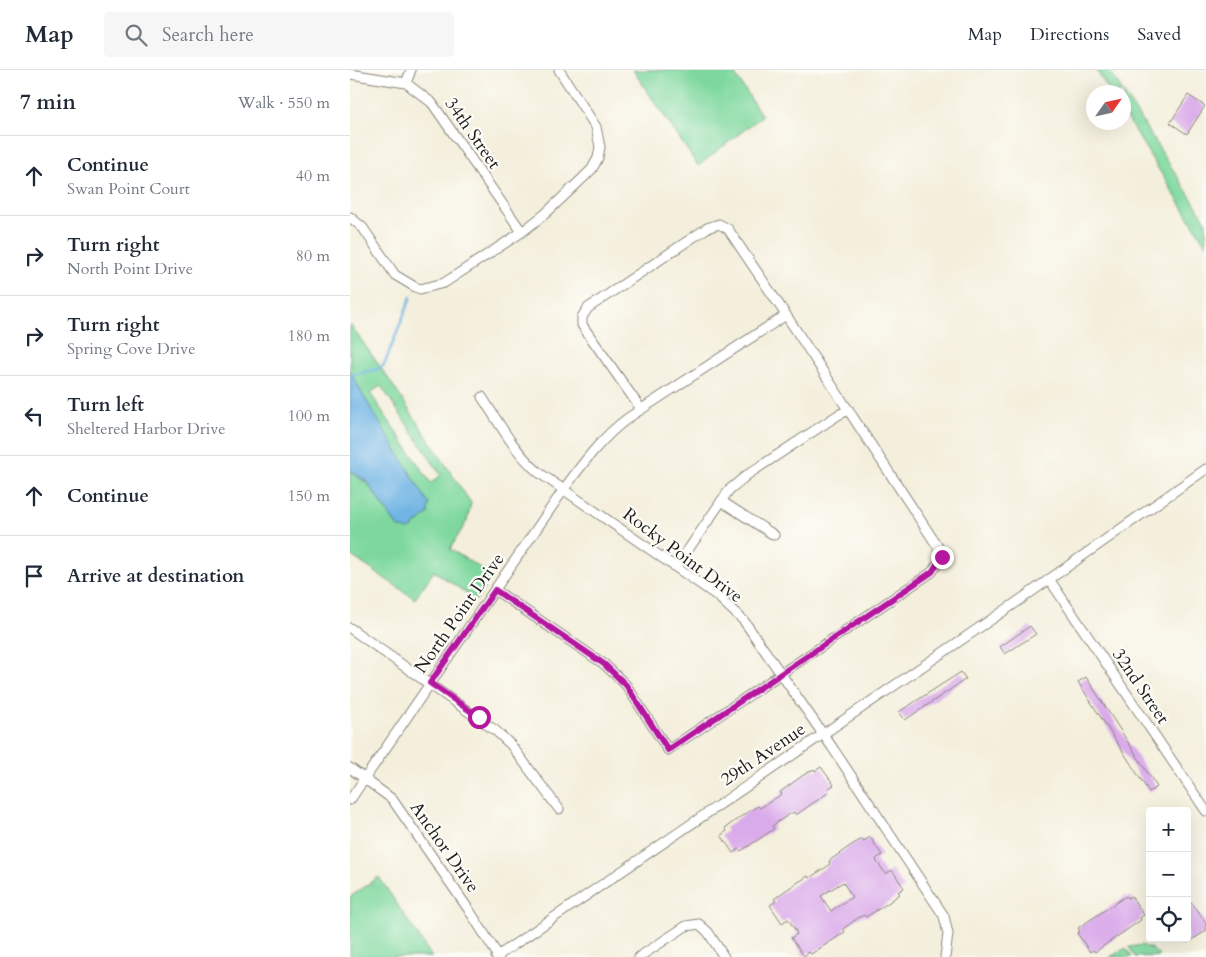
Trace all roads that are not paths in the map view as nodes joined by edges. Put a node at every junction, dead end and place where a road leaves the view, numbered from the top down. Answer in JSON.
{"nodes":[{"id":1,"x":411,"y":70,"type":"edge"},
{"id":2,"x":559,"y":70,"type":"edge"},
{"id":3,"x":350,"y":74,"type":"edge"},
{"id":4,"x":406,"y":83,"type":"junction"},
{"id":5,"x":350,"y":217,"type":"edge"},
{"id":6,"x":522,"y":232,"type":"junction"},
{"id":7,"x":786,"y":315,"type":"junction"},
{"id":8,"x":482,"y":397,"type":"dead end"},
{"id":9,"x":641,"y":409,"type":"junction"},
{"id":10,"x":849,"y":410,"type":"junction"},
{"id":11,"x":1206,"y":469,"type":"edge"},
{"id":12,"x":564,"y":489,"type":"junction"},
{"id":13,"x":721,"y":501,"type":"junction"},
{"id":14,"x":774,"y":536,"type":"dead end"},
{"id":15,"x":676,"y":566,"type":"junction"},
{"id":16,"x":1049,"y":578,"type":"junction"},
{"id":17,"x":495,"y":590,"type":"junction"},
{"id":18,"x":350,"y":628,"type":"edge"},
{"id":19,"x":781,"y":673,"type":"junction"},
{"id":20,"x":430,"y":683,"type":"junction"},
{"id":21,"x":822,"y":734,"type":"junction"},
{"id":22,"x":350,"y":768,"type":"edge"},
{"id":23,"x":365,"y":778,"type":"junction"},
{"id":24,"x":350,"y":800,"type":"edge"},
{"id":25,"x":559,"y":809,"type":"dead end"},
{"id":26,"x":1206,"y":812,"type":"edge"},
{"id":27,"x":498,"y":956,"type":"edge"},
{"id":28,"x":639,"y":957,"type":"edge"},
{"id":29,"x":724,"y":957,"type":"edge"},
{"id":30,"x":945,"y":957,"type":"edge"}],
"edges":[{"from":1,"to":4,"type":"street"},
{"from":2,"to":6,"type":"street"},
{"from":3,"to":4,"type":"street","name":"34th Street"},
{"from":4,"to":6,"type":"street","name":"34th Street"},
{"from":5,"to":6,"type":"street"},
{"from":7,"to":9,"type":"street","name":"North Point Drive"},
{"from":7,"to":9,"type":"street"},
{"from":7,"to":10,"type":"street"},
{"from":8,"to":12,"type":"street","name":"Rocky Point Drive"},
{"from":9,"to":12,"type":"street","name":"North Point Drive"},
{"from":10,"to":13,"type":"street"},
{"from":10,"to":19,"type":"street"},
{"from":11,"to":16,"type":"street","name":"29th Avenue"},
{"from":12,"to":15,"type":"street","name":"Rocky Point Drive"},
{"from":12,"to":17,"type":"street","name":"North Point Drive"},
{"from":13,"to":14,"type":"street"},
{"from":13,"to":15,"type":"street"},
{"from":15,"to":19,"type":"street","name":"Rocky Point Drive"},
{"from":16,"to":21,"type":"street","name":"29th Avenue"},
{"from":16,"to":26,"type":"street","name":"32nd Street"},
{"from":17,"to":19,"type":"street"},
{"from":17,"to":20,"type":"street","name":"North Point Drive"},
{"from":18,"to":20,"type":"street"},
{"from":19,"to":21,"type":"street","name":"Rocky Point Drive"},
{"from":20,"to":23,"type":"street","name":"North Point Drive"},
{"from":20,"to":25,"type":"street"},
{"from":21,"to":27,"type":"street","name":"29th Avenue"},
{"from":21,"to":30,"type":"street","name":"Rocky Point Drive"},
{"from":22,"to":23,"type":"street","name":"Anchor Drive"},
{"from":23,"to":24,"type":"street","name":"North Point Drive"},
{"from":23,"to":27,"type":"street","name":"Anchor Drive"},
{"from":28,"to":29,"type":"street"}]}
